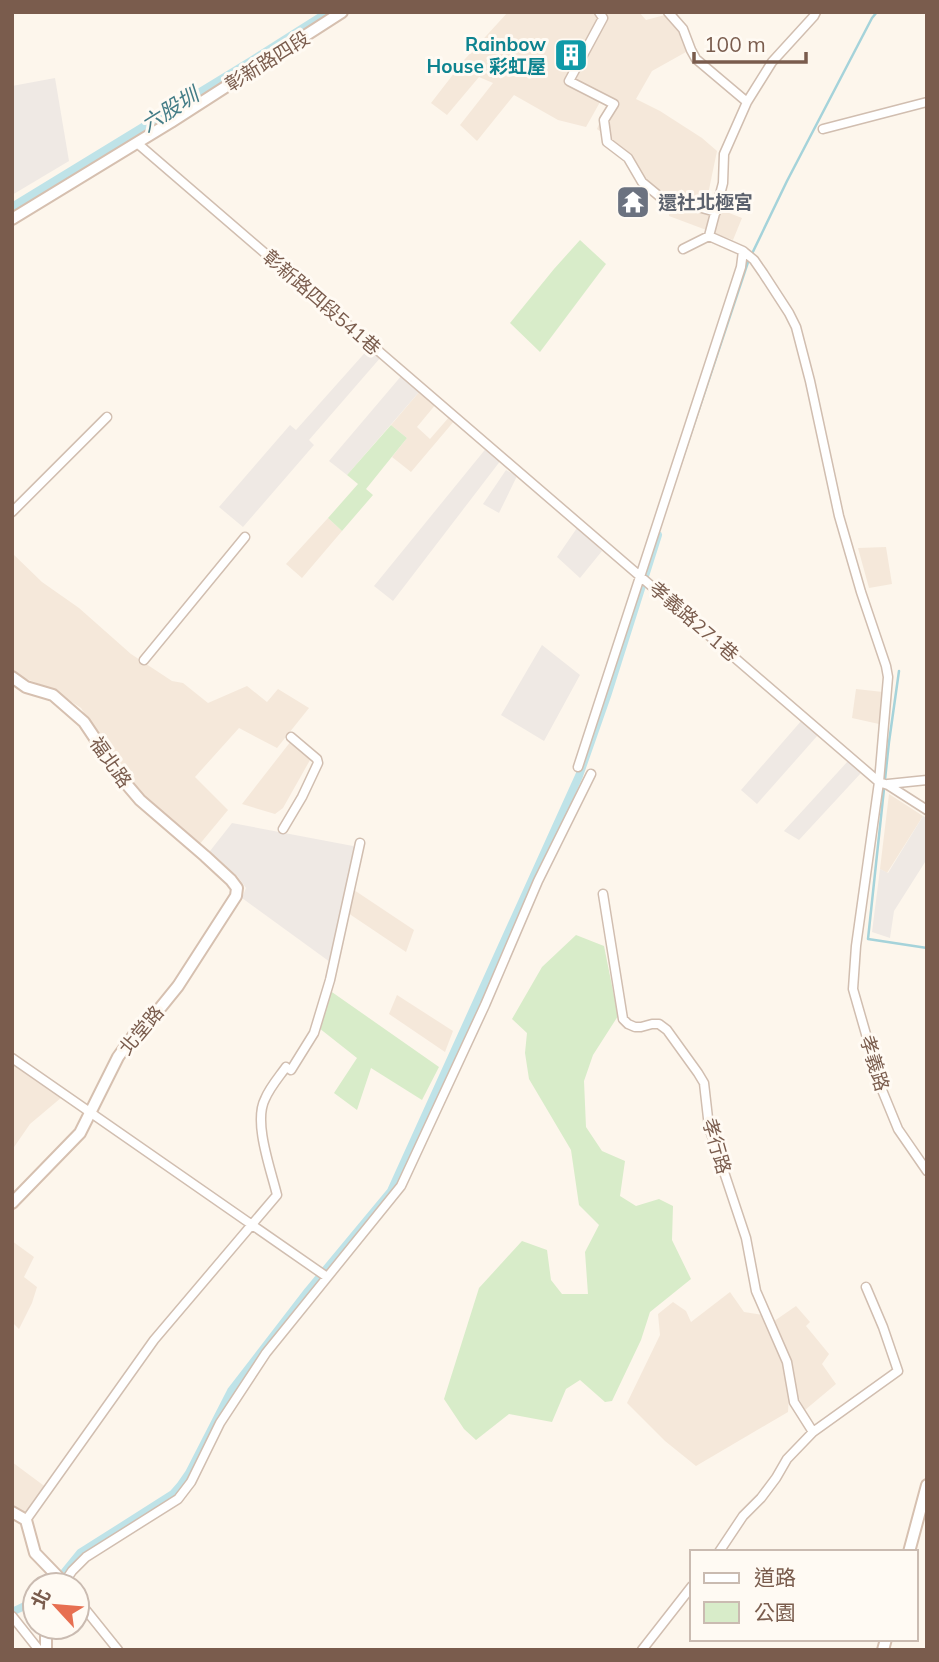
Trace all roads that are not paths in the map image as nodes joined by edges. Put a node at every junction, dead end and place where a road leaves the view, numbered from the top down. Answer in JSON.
{"nodes":[{"id":1,"x":599,"y":12,"type":"edge"},
{"id":2,"x":668,"y":12,"type":"edge"},
{"id":3,"x":816,"y":12,"type":"edge"},
{"id":4,"x":336,"y":14,"type":"edge"},
{"id":5,"x":747,"y":102,"type":"junction"},
{"id":6,"x":927,"y":102,"type":"edge"},
{"id":7,"x":823,"y":129,"type":"dead end"},
{"id":8,"x":137,"y":143,"type":"junction"},
{"id":9,"x":716,"y":212,"type":"junction"},
{"id":10,"x":12,"y":219,"type":"edge"},
{"id":11,"x":709,"y":236,"type":"junction"},
{"id":12,"x":683,"y":249,"type":"dead end"},
{"id":13,"x":743,"y":251,"type":"junction"},
{"id":14,"x":107,"y":417,"type":"dead end"},
{"id":15,"x":508,"y":461,"type":"joint"},
{"id":16,"x":12,"y":512,"type":"edge"},
{"id":17,"x":245,"y":537,"type":"dead end"},
{"id":18,"x":640,"y":574,"type":"junction"},
{"id":19,"x":145,"y":660,"type":"dead end"},
{"id":20,"x":12,"y":677,"type":"edge"},
{"id":21,"x":290,"y":737,"type":"dead end"},
{"id":22,"x":578,"y":767,"type":"dead end"},
{"id":23,"x":591,"y":774,"type":"dead end"},
{"id":24,"x":927,"y":780,"type":"edge"},
{"id":25,"x":883,"y":783,"type":"junction"},
{"id":26,"x":927,"y":810,"type":"edge"},
{"id":27,"x":283,"y":829,"type":"dead end"},
{"id":28,"x":360,"y":844,"type":"dead end"},
{"id":29,"x":205,"y":856,"type":"joint"},
{"id":30,"x":603,"y":894,"type":"dead end"},
{"id":31,"x":12,"y":1058,"type":"edge"},
{"id":32,"x":89,"y":1113,"type":"junction"},
{"id":33,"x":927,"y":1171,"type":"edge"},
{"id":34,"x":12,"y":1203,"type":"edge"},
{"id":35,"x":251,"y":1224,"type":"junction"},
{"id":36,"x":327,"y":1277,"type":"junction"},
{"id":37,"x":866,"y":1287,"type":"dead end"},
{"id":38,"x":813,"y":1432,"type":"junction"},
{"id":39,"x":927,"y":1485,"type":"edge"},
{"id":40,"x":12,"y":1512,"type":"edge"},
{"id":41,"x":26,"y":1520,"type":"junction"},
{"id":42,"x":720,"y":1550,"type":"edge"},
{"id":43,"x":910,"y":1550,"type":"edge"},
{"id":44,"x":52,"y":1571,"type":"edge"},
{"id":45,"x":72,"y":1571,"type":"edge"},
{"id":46,"x":690,"y":1589,"type":"edge"},
{"id":47,"x":12,"y":1616,"type":"edge"},
{"id":48,"x":91,"y":1616,"type":"edge"},
{"id":49,"x":39,"y":1650,"type":"edge"},
{"id":50,"x":118,"y":1650,"type":"edge"},
{"id":51,"x":642,"y":1650,"type":"edge"}],
"edges":[{"from":1,"to":9,"type":"street"},
{"from":2,"to":5,"type":"street"},
{"from":3,"to":5,"type":"street"},
{"from":4,"to":8,"type":"street","name":"彰新路四段"},
{"from":5,"to":9,"type":"street"},
{"from":6,"to":7,"type":"street"},
{"from":8,"to":10,"type":"street","name":"彰新路四段"},
{"from":8,"to":15,"type":"street","name":"彰新路四段541巷"},
{"from":9,"to":11,"type":"street"},
{"from":11,"to":12,"type":"street"},
{"from":11,"to":13,"type":"street"},
{"from":13,"to":18,"type":"street"},
{"from":13,"to":25,"type":"street","name":"孝義路"},
{"from":14,"to":16,"type":"street"},
{"from":15,"to":18,"type":"street","name":"孝義路271巷"},
{"from":17,"to":19,"type":"street"},
{"from":18,"to":22,"type":"street"},
{"from":18,"to":25,"type":"street","name":"孝義路271巷"},
{"from":20,"to":29,"type":"street","name":"福北路"},
{"from":21,"to":27,"type":"street"},
{"from":23,"to":36,"type":"street"},
{"from":24,"to":25,"type":"street"},
{"from":25,"to":26,"type":"street","name":"孝義路271巷"},
{"from":25,"to":33,"type":"street","name":"孝義路"},
{"from":28,"to":35,"type":"street"},
{"from":29,"to":32,"type":"street","name":"北堂路"},
{"from":30,"to":38,"type":"street","name":"孝行路"},
{"from":31,"to":32,"type":"street"},
{"from":32,"to":34,"type":"street","name":"北堂路"},
{"from":32,"to":35,"type":"street"},
{"from":35,"to":36,"type":"street"},
{"from":35,"to":41,"type":"street"},
{"from":36,"to":45,"type":"street"},
{"from":37,"to":38,"type":"street"},
{"from":38,"to":42,"type":"street"},
{"from":39,"to":43,"type":"street"},
{"from":40,"to":41,"type":"street"},
{"from":41,"to":44,"type":"street"},
{"from":46,"to":51,"type":"street"},
{"from":47,"to":49,"type":"street"},
{"from":48,"to":50,"type":"street"}]}
